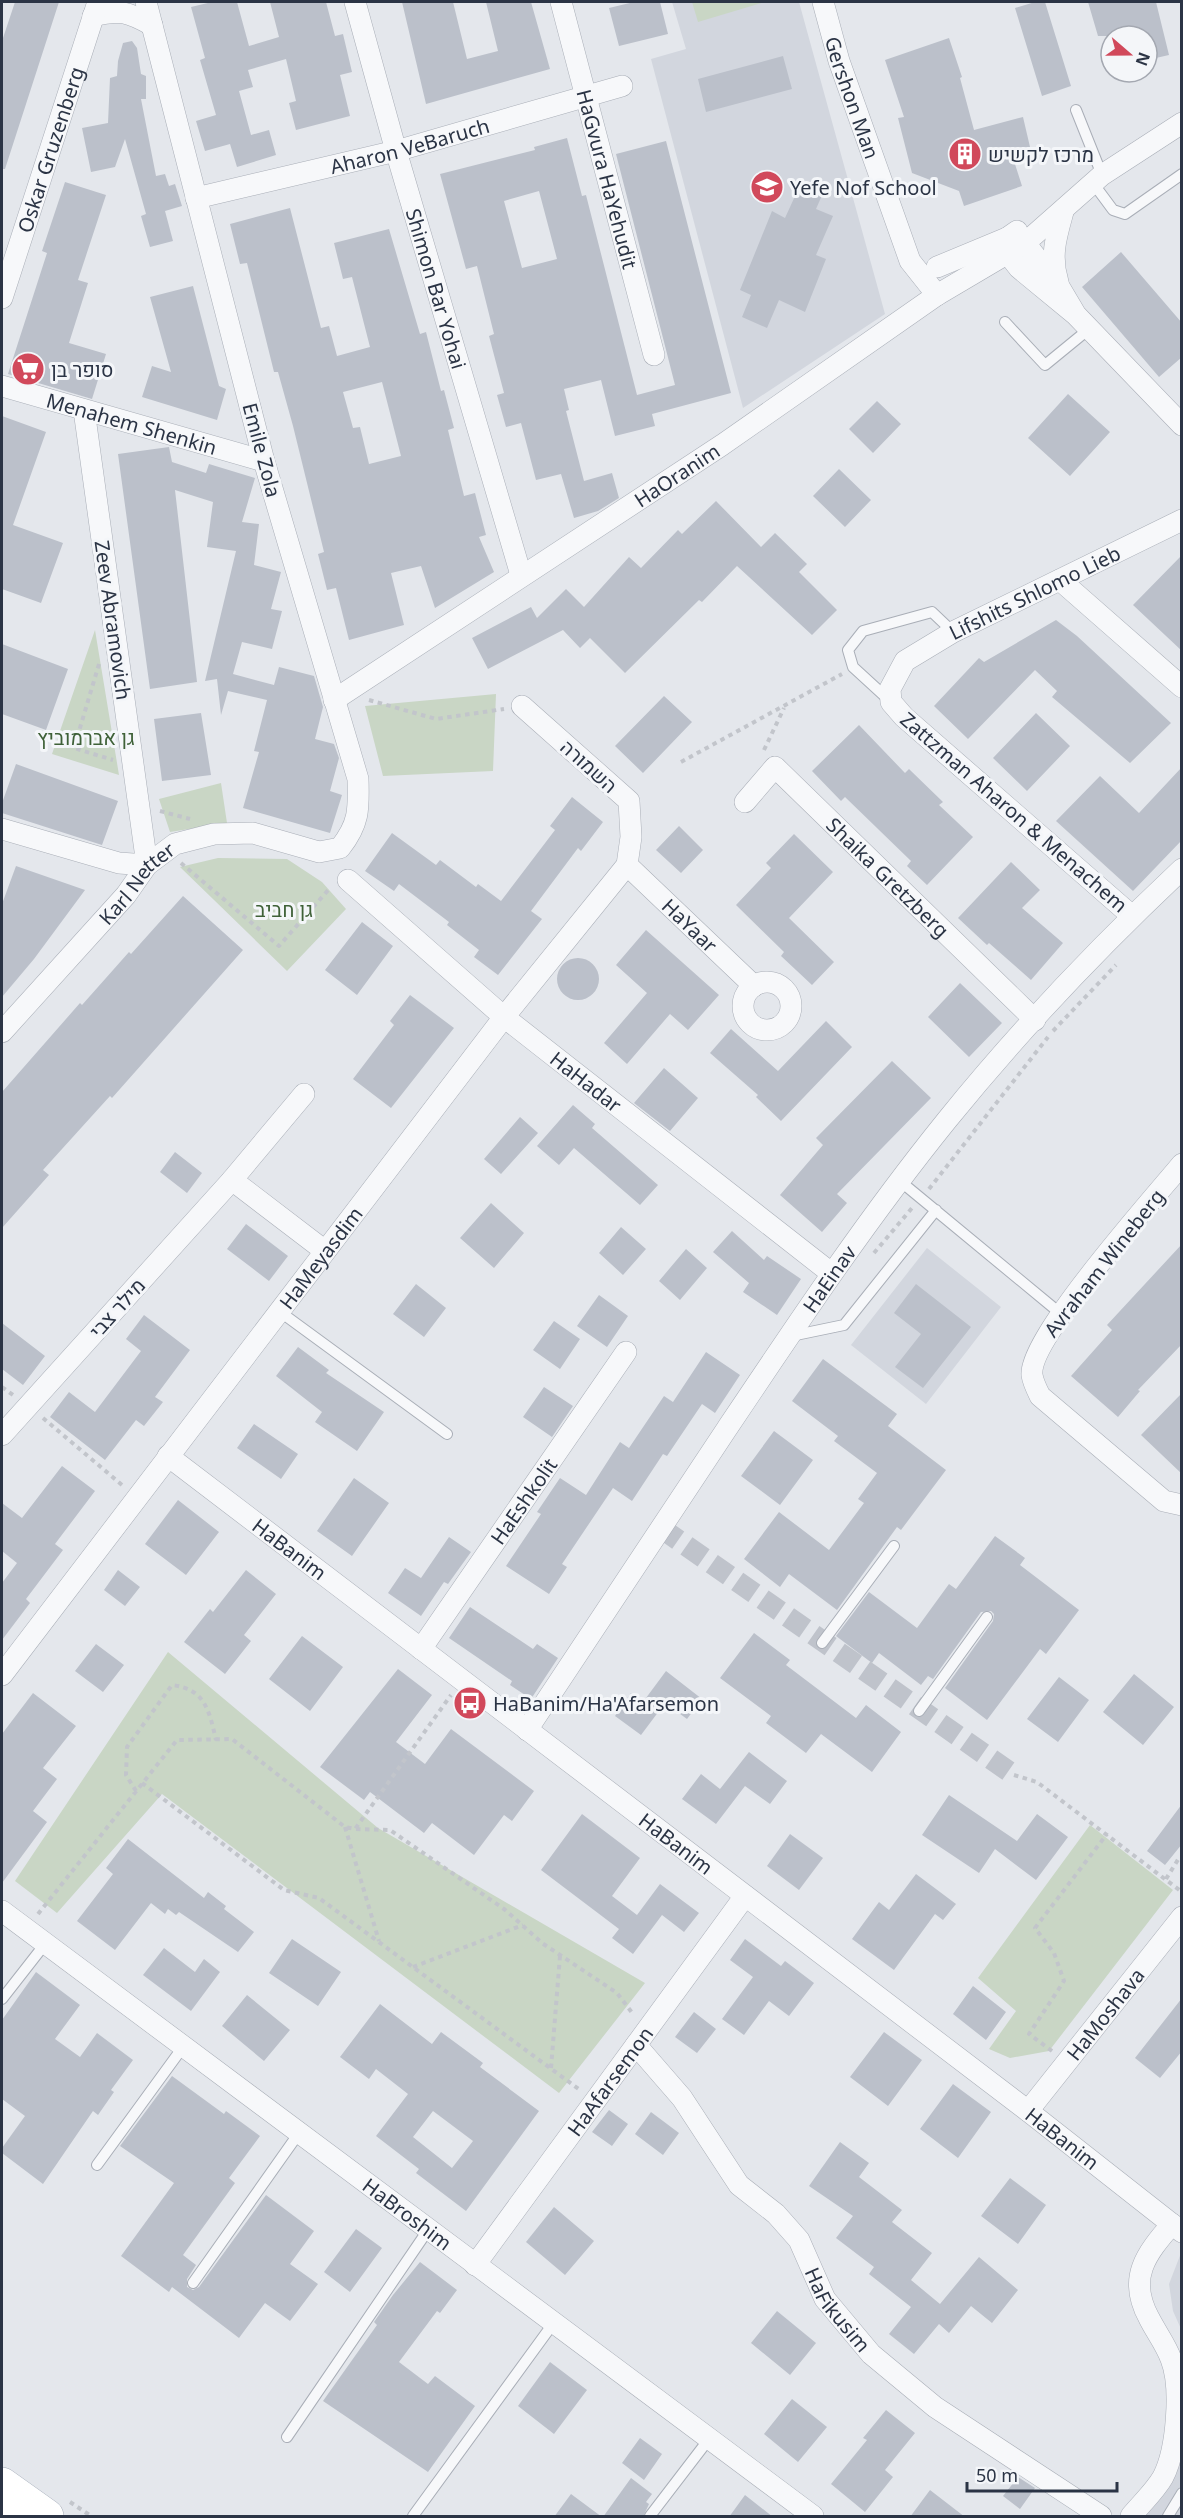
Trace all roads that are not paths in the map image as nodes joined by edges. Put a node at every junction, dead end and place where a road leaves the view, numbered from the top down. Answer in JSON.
{"nodes":[{"id":1,"x":146,"y":2,"type":"edge"},
{"id":2,"x":356,"y":2,"type":"edge"},
{"id":3,"x":561,"y":2,"type":"edge"},
{"id":4,"x":822,"y":2,"type":"edge"},
{"id":5,"x":96,"y":9,"type":"edge"},
{"id":6,"x":152,"y":25,"type":"junction"},
{"id":7,"x":622,"y":86,"type":"dead end"},
{"id":8,"x":586,"y":96,"type":"junction"},
{"id":9,"x":1076,"y":110,"type":"dead end"},
{"id":10,"x":1182,"y":123,"type":"edge"},
{"id":11,"x":396,"y":151,"type":"junction"},
{"id":12,"x":1182,"y":174,"type":"edge"},
{"id":13,"x":1098,"y":179,"type":"junction"},
{"id":14,"x":196,"y":198,"type":"junction"},
{"id":15,"x":1063,"y":212,"type":"junction"},
{"id":16,"x":898,"y":226,"type":"junction"},
{"id":17,"x":1013,"y":244,"type":"junction"},
{"id":18,"x":937,"y":267,"type":"junction"},
{"id":19,"x":1060,"y":288,"type":"junction"},
{"id":20,"x":937,"y":295,"type":"junction"},
{"id":21,"x":2,"y":297,"type":"edge"},
{"id":22,"x":1005,"y":322,"type":"dead end"},
{"id":23,"x":1083,"y":322,"type":"junction"},
{"id":24,"x":654,"y":355,"type":"dead end"},
{"id":25,"x":2,"y":386,"type":"edge"},
{"id":26,"x":84,"y":410,"type":"junction"},
{"id":27,"x":1182,"y":425,"type":"edge"},
{"id":28,"x":264,"y":461,"type":"junction"},
{"id":29,"x":1182,"y":520,"type":"edge"},
{"id":30,"x":521,"y":575,"type":"junction"},
{"id":31,"x":1060,"y":580,"type":"junction"},
{"id":32,"x":953,"y":632,"type":"junction"},
{"id":33,"x":896,"y":676,"type":"joint"},
{"id":34,"x":1182,"y":687,"type":"edge"},
{"id":35,"x":334,"y":700,"type":"junction"},
{"id":36,"x":891,"y":702,"type":"junction"},
{"id":37,"x":522,"y":706,"type":"road end"},
{"id":38,"x":745,"y":802,"type":"dead end"},
{"id":39,"x":2,"y":829,"type":"edge"},
{"id":40,"x":319,"y":852,"type":"joint"},
{"id":41,"x":147,"y":865,"type":"junction"},
{"id":42,"x":627,"y":865,"type":"junction"},
{"id":43,"x":1182,"y":869,"type":"edge"},
{"id":44,"x":342,"y":881,"type":"road end"},
{"id":45,"x":1132,"y":916,"type":"junction"},
{"id":46,"x":754,"y":986,"type":"dead end"},
{"id":47,"x":504,"y":1017,"type":"junction"},
{"id":48,"x":1035,"y":1020,"type":"junction"},
{"id":49,"x":2,"y":1032,"type":"edge"},
{"id":50,"x":304,"y":1094,"type":"dead end"},
{"id":51,"x":1182,"y":1164,"type":"edge"},
{"id":52,"x":232,"y":1180,"type":"junction"},
{"id":53,"x":900,"y":1181,"type":"junction"},
{"id":54,"x":936,"y":1210,"type":"junction"},
{"id":55,"x":325,"y":1251,"type":"junction"},
{"id":56,"x":831,"y":1273,"type":"junction"},
{"id":57,"x":279,"y":1311,"type":"junction"},
{"id":58,"x":1061,"y":1314,"type":"junction"},
{"id":59,"x":788,"y":1337,"type":"junction"},
{"id":60,"x":626,"y":1352,"type":"dead end"},
{"id":61,"x":447,"y":1434,"type":"dead end"},
{"id":62,"x":2,"y":1435,"type":"edge"},
{"id":63,"x":168,"y":1456,"type":"junction"},
{"id":64,"x":1182,"y":1505,"type":"edge"},
{"id":65,"x":894,"y":1546,"type":"dead end"},
{"id":66,"x":987,"y":1617,"type":"dead end"},
{"id":67,"x":822,"y":1643,"type":"dead end"},
{"id":68,"x":421,"y":1649,"type":"junction"},
{"id":69,"x":2,"y":1675,"type":"edge"},
{"id":70,"x":919,"y":1711,"type":"dead end"},
{"id":71,"x":527,"y":1730,"type":"junction"},
{"id":72,"x":745,"y":1896,"type":"junction"},
{"id":73,"x":2,"y":1911,"type":"edge"},
{"id":74,"x":1182,"y":1917,"type":"edge"},
{"id":75,"x":45,"y":1944,"type":"junction"},
{"id":76,"x":2,"y":1999,"type":"edge"},
{"id":77,"x":641,"y":2038,"type":"junction"},
{"id":78,"x":183,"y":2047,"type":"junction"},
{"id":79,"x":1028,"y":2111,"type":"junction"},
{"id":80,"x":299,"y":2133,"type":"junction"},
{"id":81,"x":97,"y":2165,"type":"dead end"},
{"id":82,"x":1177,"y":2228,"type":"edge"},
{"id":83,"x":428,"y":2230,"type":"junction"},
{"id":84,"x":475,"y":2265,"type":"junction"},
{"id":85,"x":193,"y":2283,"type":"dead end"},
{"id":86,"x":555,"y":2322,"type":"junction"},
{"id":87,"x":287,"y":2437,"type":"dead end"},
{"id":88,"x":708,"y":2439,"type":"junction"},
{"id":89,"x":2,"y":2484,"type":"edge"},
{"id":90,"x":1182,"y":2493,"type":"edge"},
{"id":91,"x":2,"y":2513,"type":"edge"},
{"id":92,"x":6,"y":2517,"type":"edge"},
{"id":93,"x":47,"y":2517,"type":"edge"},
{"id":94,"x":413,"y":2517,"type":"edge"},
{"id":95,"x":650,"y":2517,"type":"edge"},
{"id":96,"x":813,"y":2517,"type":"edge"},
{"id":97,"x":1101,"y":2517,"type":"edge"},
{"id":98,"x":1131,"y":2517,"type":"edge"},
{"id":99,"x":1168,"y":2517,"type":"edge"}],
"edges":[{"from":1,"to":6,"type":"street","name":"Emile Zola"},
{"from":2,"to":11,"type":"street","name":"Shimon Bar Yohai"},
{"from":3,"to":8,"type":"street","name":"HaGvura HaYehudit"},
{"from":4,"to":16,"type":"street","name":"Gershon Man"},
{"from":5,"to":6,"type":"street"},
{"from":5,"to":21,"type":"street","name":"Oskar Gruzenberg"},
{"from":6,"to":14,"type":"street","name":"Emile Zola"},
{"from":7,"to":8,"type":"street","name":"Aharon VeBaruch"},
{"from":8,"to":11,"type":"street","name":"Aharon VeBaruch"},
{"from":8,"to":24,"type":"street","name":"HaGvura HaYehudit"},
{"from":9,"to":13,"type":"lane"},
{"from":10,"to":13,"type":"street"},
{"from":11,"to":14,"type":"street","name":"Aharon VeBaruch"},
{"from":11,"to":30,"type":"street","name":"Shimon Bar Yohai"},
{"from":12,"to":13,"type":"lane"},
{"from":13,"to":15,"type":"street"},
{"from":13,"to":17,"type":"street"},
{"from":14,"to":28,"type":"street","name":"Emile Zola"},
{"from":15,"to":17,"type":"street"},
{"from":15,"to":19,"type":"street"},
{"from":16,"to":18,"type":"street","name":"Gershon Man"},
{"from":16,"to":20,"type":"street","name":"Gershon Man"},
{"from":17,"to":18,"type":"street"},
{"from":17,"to":19,"type":"street"},
{"from":17,"to":20,"type":"street","name":"HaOranim"},
{"from":17,"to":23,"type":"street"},
{"from":18,"to":20,"type":"street"},
{"from":19,"to":23,"type":"street"},
{"from":20,"to":30,"type":"street","name":"HaOranim"},
{"from":22,"to":23,"type":"lane"},
{"from":23,"to":27,"type":"street"},
{"from":25,"to":26,"type":"street","name":"Menahem Shenkin"},
{"from":26,"to":28,"type":"street","name":"Menahem Shenkin"},
{"from":26,"to":41,"type":"street","name":"Zeev Abramovich"},
{"from":28,"to":35,"type":"street","name":"Emile Zola"},
{"from":29,"to":31,"type":"street","name":"Lifshits Shlomo Lieb"},
{"from":30,"to":35,"type":"street","name":"HaOranim"},
{"from":31,"to":32,"type":"street","name":"Lifshits Shlomo Lieb"},
{"from":31,"to":34,"type":"street"},
{"from":32,"to":33,"type":"street","name":"Lifshits Shlomo Lieb"},
{"from":32,"to":36,"type":"lane"},
{"from":33,"to":36,"type":"street","name":"Zattzman Aharon & Menachem"},
{"from":35,"to":40,"type":"street","name":"Emile Zola"},
{"from":36,"to":45,"type":"street","name":"Zattzman Aharon & Menachem"},
{"from":37,"to":42,"type":"street","name":"השמורה"},
{"from":38,"to":48,"type":"street","name":"Shaika Gretzberg"},
{"from":39,"to":41,"type":"street"},
{"from":40,"to":41,"type":"street","name":"Karl Netter"},
{"from":41,"to":49,"type":"street","name":"Karl Netter"},
{"from":42,"to":46,"type":"street","name":"HaYaar"},
{"from":42,"to":47,"type":"street","name":"HaMeyasdim"},
{"from":43,"to":45,"type":"street","name":"HaEinav"},
{"from":44,"to":47,"type":"street","name":"HaHadar"},
{"from":45,"to":48,"type":"street","name":"HaEinav"},
{"from":47,"to":55,"type":"street","name":"HaMeyasdim"},
{"from":47,"to":56,"type":"street","name":"HaHadar"},
{"from":48,"to":53,"type":"street","name":"HaEinav"},
{"from":50,"to":52,"type":"street","name":"מילר צבי"},
{"from":51,"to":58,"type":"street","name":"Avraham Wineberg"},
{"from":52,"to":55,"type":"street"},
{"from":52,"to":62,"type":"street","name":"מילר צבי"},
{"from":53,"to":54,"type":"lane"},
{"from":53,"to":56,"type":"street","name":"HaEinav"},
{"from":54,"to":58,"type":"lane"},
{"from":54,"to":59,"type":"lane"},
{"from":55,"to":57,"type":"street","name":"HaMeyasdim"},
{"from":56,"to":59,"type":"street","name":"HaEinav"},
{"from":57,"to":61,"type":"lane"},
{"from":57,"to":63,"type":"street","name":"HaMeyasdim"},
{"from":58,"to":64,"type":"street","name":"Avraham Wineberg"},
{"from":59,"to":71,"type":"street","name":"HaEinav"},
{"from":60,"to":68,"type":"street","name":"HaEshkolit"},
{"from":63,"to":68,"type":"street","name":"HaBanim"},
{"from":63,"to":69,"type":"street","name":"HaMeyasdim"},
{"from":65,"to":67,"type":"lane"},
{"from":66,"to":70,"type":"lane"},
{"from":68,"to":71,"type":"street","name":"HaBanim"},
{"from":71,"to":72,"type":"street","name":"HaBanim"},
{"from":72,"to":77,"type":"street","name":"HaAfarsemon"},
{"from":72,"to":79,"type":"street","name":"HaBanim"},
{"from":73,"to":75,"type":"street","name":"HaBroshim"},
{"from":74,"to":79,"type":"street","name":"HaMoshava"},
{"from":75,"to":76,"type":"lane"},
{"from":75,"to":78,"type":"street","name":"HaBroshim"},
{"from":77,"to":84,"type":"street","name":"HaAfarsemon"},
{"from":77,"to":97,"type":"street","name":"HaFikusim"},
{"from":78,"to":80,"type":"street","name":"HaBroshim"},
{"from":78,"to":81,"type":"lane"},
{"from":79,"to":82,"type":"street","name":"HaBanim"},
{"from":80,"to":83,"type":"street","name":"HaBroshim"},
{"from":80,"to":85,"type":"lane"},
{"from":82,"to":98,"type":"street"},
{"from":83,"to":84,"type":"street","name":"HaBroshim"},
{"from":83,"to":87,"type":"lane"},
{"from":84,"to":86,"type":"street","name":"HaBroshim"},
{"from":86,"to":88,"type":"street","name":"HaBroshim"},
{"from":86,"to":94,"type":"lane"},
{"from":88,"to":95,"type":"lane"},
{"from":88,"to":96,"type":"street","name":"HaBroshim"},
{"from":89,"to":93,"type":"main road"},
{"from":90,"to":99,"type":"lane"},
{"from":91,"to":92,"type":"main road"}]}
